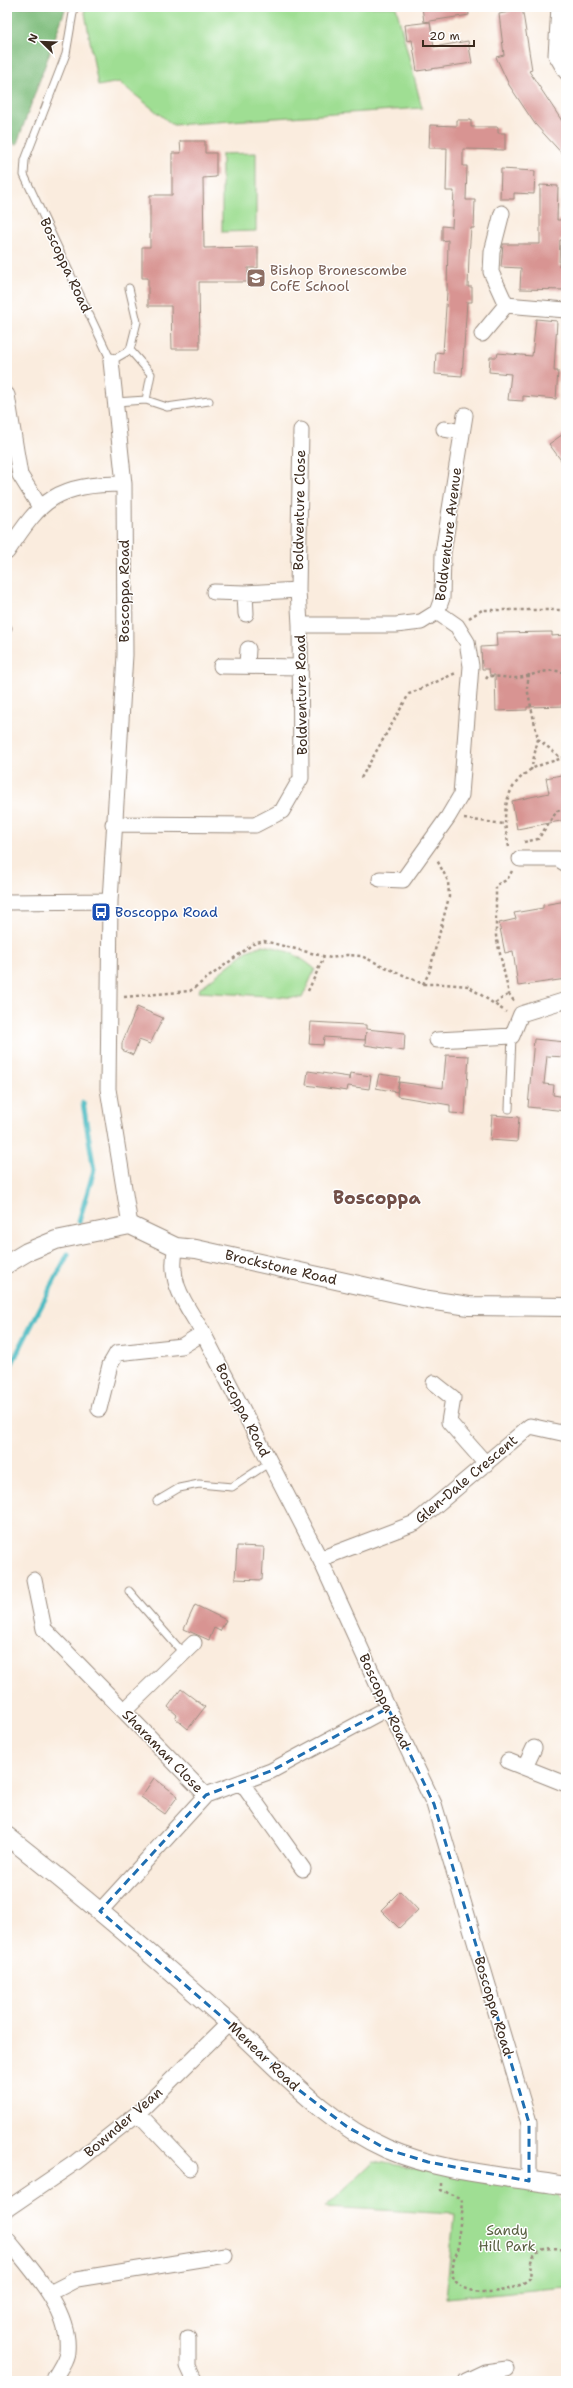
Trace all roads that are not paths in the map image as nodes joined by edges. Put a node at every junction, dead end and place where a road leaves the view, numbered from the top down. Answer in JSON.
{"nodes":[{"id":1,"x":74,"y":7,"type":"edge"},
{"id":2,"x":559,"y":7,"type":"edge"},
{"id":3,"x":566,"y":72,"type":"edge"},
{"id":4,"x":502,"y":213,"type":"dead end"},
{"id":5,"x":129,"y":288,"type":"dead end"},
{"id":6,"x":506,"y":305,"type":"junction"},
{"id":7,"x":566,"y":310,"type":"edge"},
{"id":8,"x":482,"y":334,"type":"dead end"},
{"id":9,"x":130,"y":350,"type":"junction"},
{"id":10,"x":111,"y":360,"type":"junction"},
{"id":11,"x":7,"y":396,"type":"edge"},
{"id":12,"x":146,"y":400,"type":"junction"},
{"id":13,"x":209,"y":401,"type":"dead end"},
{"id":14,"x":115,"y":402,"type":"junction"},
{"id":15,"x":465,"y":415,"type":"dead end"},
{"id":16,"x":444,"y":429,"type":"dead end"},
{"id":17,"x":301,"y":430,"type":"dead end"},
{"id":18,"x":462,"y":432,"type":"junction"},
{"id":19,"x":124,"y":484,"type":"junction"},
{"id":20,"x":40,"y":507,"type":"junction"},
{"id":21,"x":7,"y":552,"type":"edge"},
{"id":22,"x":298,"y":590,"type":"junction"},
{"id":23,"x":214,"y":592,"type":"dead end"},
{"id":24,"x":246,"y":593,"type":"junction"},
{"id":25,"x":437,"y":612,"type":"junction"},
{"id":26,"x":246,"y":614,"type":"dead end"},
{"id":27,"x":300,"y":625,"type":"junction"},
{"id":28,"x":248,"y":649,"type":"dead end"},
{"id":29,"x":247,"y":665,"type":"junction"},
{"id":30,"x":221,"y":666,"type":"dead end"},
{"id":31,"x":301,"y":666,"type":"junction"},
{"id":32,"x":113,"y":824,"type":"junction"},
{"id":33,"x":516,"y":860,"type":"road end"},
{"id":34,"x":566,"y":864,"type":"edge"},
{"id":35,"x":380,"y":879,"type":"dead end"},
{"id":36,"x":110,"y":901,"type":"junction"},
{"id":37,"x":7,"y":902,"type":"edge"},
{"id":38,"x":566,"y":1000,"type":"edge"},
{"id":39,"x":512,"y":1036,"type":"junction"},
{"id":40,"x":437,"y":1040,"type":"dead end"},
{"id":41,"x":509,"y":1109,"type":"dead end"},
{"id":42,"x":130,"y":1225,"type":"junction"},
{"id":43,"x":176,"y":1248,"type":"junction"},
{"id":44,"x":7,"y":1264,"type":"edge"},
{"id":45,"x":566,"y":1306,"type":"edge"},
{"id":46,"x":204,"y":1333,"type":"junction"},
{"id":47,"x":434,"y":1382,"type":"dead end"},
{"id":48,"x":99,"y":1409,"type":"dead end"},
{"id":49,"x":566,"y":1434,"type":"edge"},
{"id":50,"x":270,"y":1462,"type":"junction"},
{"id":51,"x":486,"y":1464,"type":"junction"},
{"id":52,"x":157,"y":1501,"type":"dead end"},
{"id":53,"x":320,"y":1559,"type":"junction"},
{"id":54,"x":34,"y":1580,"type":"dead end"},
{"id":55,"x":129,"y":1591,"type":"dead end"},
{"id":56,"x":189,"y":1648,"type":"joint"},
{"id":57,"x":388,"y":1708,"type":"junction"},
{"id":58,"x":124,"y":1711,"type":"junction"},
{"id":59,"x":534,"y":1748,"type":"dead end"},
{"id":60,"x":508,"y":1761,"type":"dead end"},
{"id":61,"x":525,"y":1767,"type":"junction"},
{"id":62,"x":241,"y":1782,"type":"junction"},
{"id":63,"x":566,"y":1784,"type":"edge"},
{"id":64,"x":206,"y":1795,"type":"junction"},
{"id":65,"x":7,"y":1836,"type":"edge"},
{"id":66,"x":303,"y":1869,"type":"dead end"},
{"id":67,"x":100,"y":1911,"type":"junction"},
{"id":68,"x":229,"y":2023,"type":"junction"},
{"id":69,"x":138,"y":2113,"type":"junction"},
{"id":70,"x":190,"y":2168,"type":"dead end"},
{"id":71,"x":529,"y":2181,"type":"junction"},
{"id":72,"x":566,"y":2186,"type":"edge"},
{"id":73,"x":7,"y":2209,"type":"edge"},
{"id":74,"x":7,"y":2239,"type":"edge"},
{"id":75,"x":225,"y":2255,"type":"dead end"},
{"id":76,"x":50,"y":2294,"type":"junction"},
{"id":77,"x":188,"y":2338,"type":"dead end"},
{"id":78,"x":507,"y":2369,"type":"dead end"},
{"id":79,"x":52,"y":2381,"type":"edge"},
{"id":80,"x":195,"y":2381,"type":"edge"},
{"id":81,"x":466,"y":2381,"type":"edge"}],
"edges":[{"from":1,"to":10,"type":"lane","name":"Boscoppa Road"},
{"from":2,"to":3,"type":"street"},
{"from":4,"to":6,"type":"street"},
{"from":5,"to":9,"type":"lane"},
{"from":6,"to":7,"type":"street"},
{"from":6,"to":8,"type":"street"},
{"from":9,"to":10,"type":"lane"},
{"from":9,"to":12,"type":"lane"},
{"from":10,"to":14,"type":"street","name":"Boscoppa Road"},
{"from":11,"to":20,"type":"street"},
{"from":12,"to":13,"type":"lane"},
{"from":12,"to":14,"type":"lane"},
{"from":14,"to":19,"type":"street","name":"Boscoppa Road"},
{"from":15,"to":18,"type":"street","name":"Boldventure Avenue"},
{"from":16,"to":18,"type":"street"},
{"from":17,"to":22,"type":"street","name":"Boldventure Close"},
{"from":18,"to":25,"type":"street","name":"Boldventure Avenue"},
{"from":19,"to":20,"type":"street"},
{"from":19,"to":32,"type":"street","name":"Boscoppa Road"},
{"from":20,"to":21,"type":"street"},
{"from":22,"to":24,"type":"street","name":"Boldventure Close"},
{"from":22,"to":27,"type":"street","name":"Boldventure Close"},
{"from":23,"to":24,"type":"street","name":"Boldventure Close"},
{"from":24,"to":26,"type":"street"},
{"from":25,"to":27,"type":"street","name":"Boldventure Road"},
{"from":25,"to":35,"type":"street"},
{"from":27,"to":31,"type":"street","name":"Boldventure Road"},
{"from":28,"to":29,"type":"street"},
{"from":29,"to":30,"type":"street"},
{"from":29,"to":31,"type":"street"},
{"from":31,"to":32,"type":"street","name":"Boldventure Road"},
{"from":32,"to":36,"type":"street","name":"Boscoppa Road"},
{"from":33,"to":34,"type":"street"},
{"from":36,"to":37,"type":"street"},
{"from":36,"to":42,"type":"street","name":"Boscoppa Road"},
{"from":38,"to":39,"type":"street"},
{"from":39,"to":40,"type":"street"},
{"from":39,"to":41,"type":"lane"},
{"from":42,"to":43,"type":"street","name":"Brockstone Road"},
{"from":42,"to":44,"type":"street"},
{"from":43,"to":45,"type":"street","name":"Brockstone Road"},
{"from":43,"to":46,"type":"street","name":"Boscoppa Road"},
{"from":46,"to":48,"type":"street"},
{"from":46,"to":50,"type":"street","name":"Boscoppa Road"},
{"from":47,"to":51,"type":"street"},
{"from":49,"to":51,"type":"street","name":"Glen-Dale Crescent"},
{"from":50,"to":52,"type":"lane"},
{"from":50,"to":53,"type":"street","name":"Boscoppa Road"},
{"from":51,"to":53,"type":"street","name":"Glen-Dale Crescent"},
{"from":53,"to":57,"type":"street","name":"Boscoppa Road"},
{"from":54,"to":58,"type":"street","name":"Sharaman Close"},
{"from":55,"to":56,"type":"lane"},
{"from":56,"to":58,"type":"street"},
{"from":57,"to":62,"type":"street"},
{"from":57,"to":71,"type":"street","name":"Boscoppa Road"},
{"from":58,"to":64,"type":"street","name":"Sharaman Close"},
{"from":59,"to":61,"type":"street"},
{"from":60,"to":61,"type":"street"},
{"from":61,"to":63,"type":"street"},
{"from":62,"to":64,"type":"street"},
{"from":62,"to":66,"type":"street"},
{"from":64,"to":67,"type":"street","name":"Sharaman Close"},
{"from":65,"to":67,"type":"street","name":"Menear Road"},
{"from":67,"to":68,"type":"street","name":"Menear Road"},
{"from":68,"to":69,"type":"street","name":"Bownder Vean"},
{"from":68,"to":71,"type":"street","name":"Menear Road"},
{"from":69,"to":70,"type":"street"},
{"from":69,"to":73,"type":"street","name":"Bownder Vean"},
{"from":71,"to":72,"type":"street","name":"Menear Road"},
{"from":74,"to":76,"type":"street"},
{"from":75,"to":76,"type":"street"},
{"from":76,"to":79,"type":"street"},
{"from":77,"to":80,"type":"street"},
{"from":78,"to":81,"type":"street"}]}
